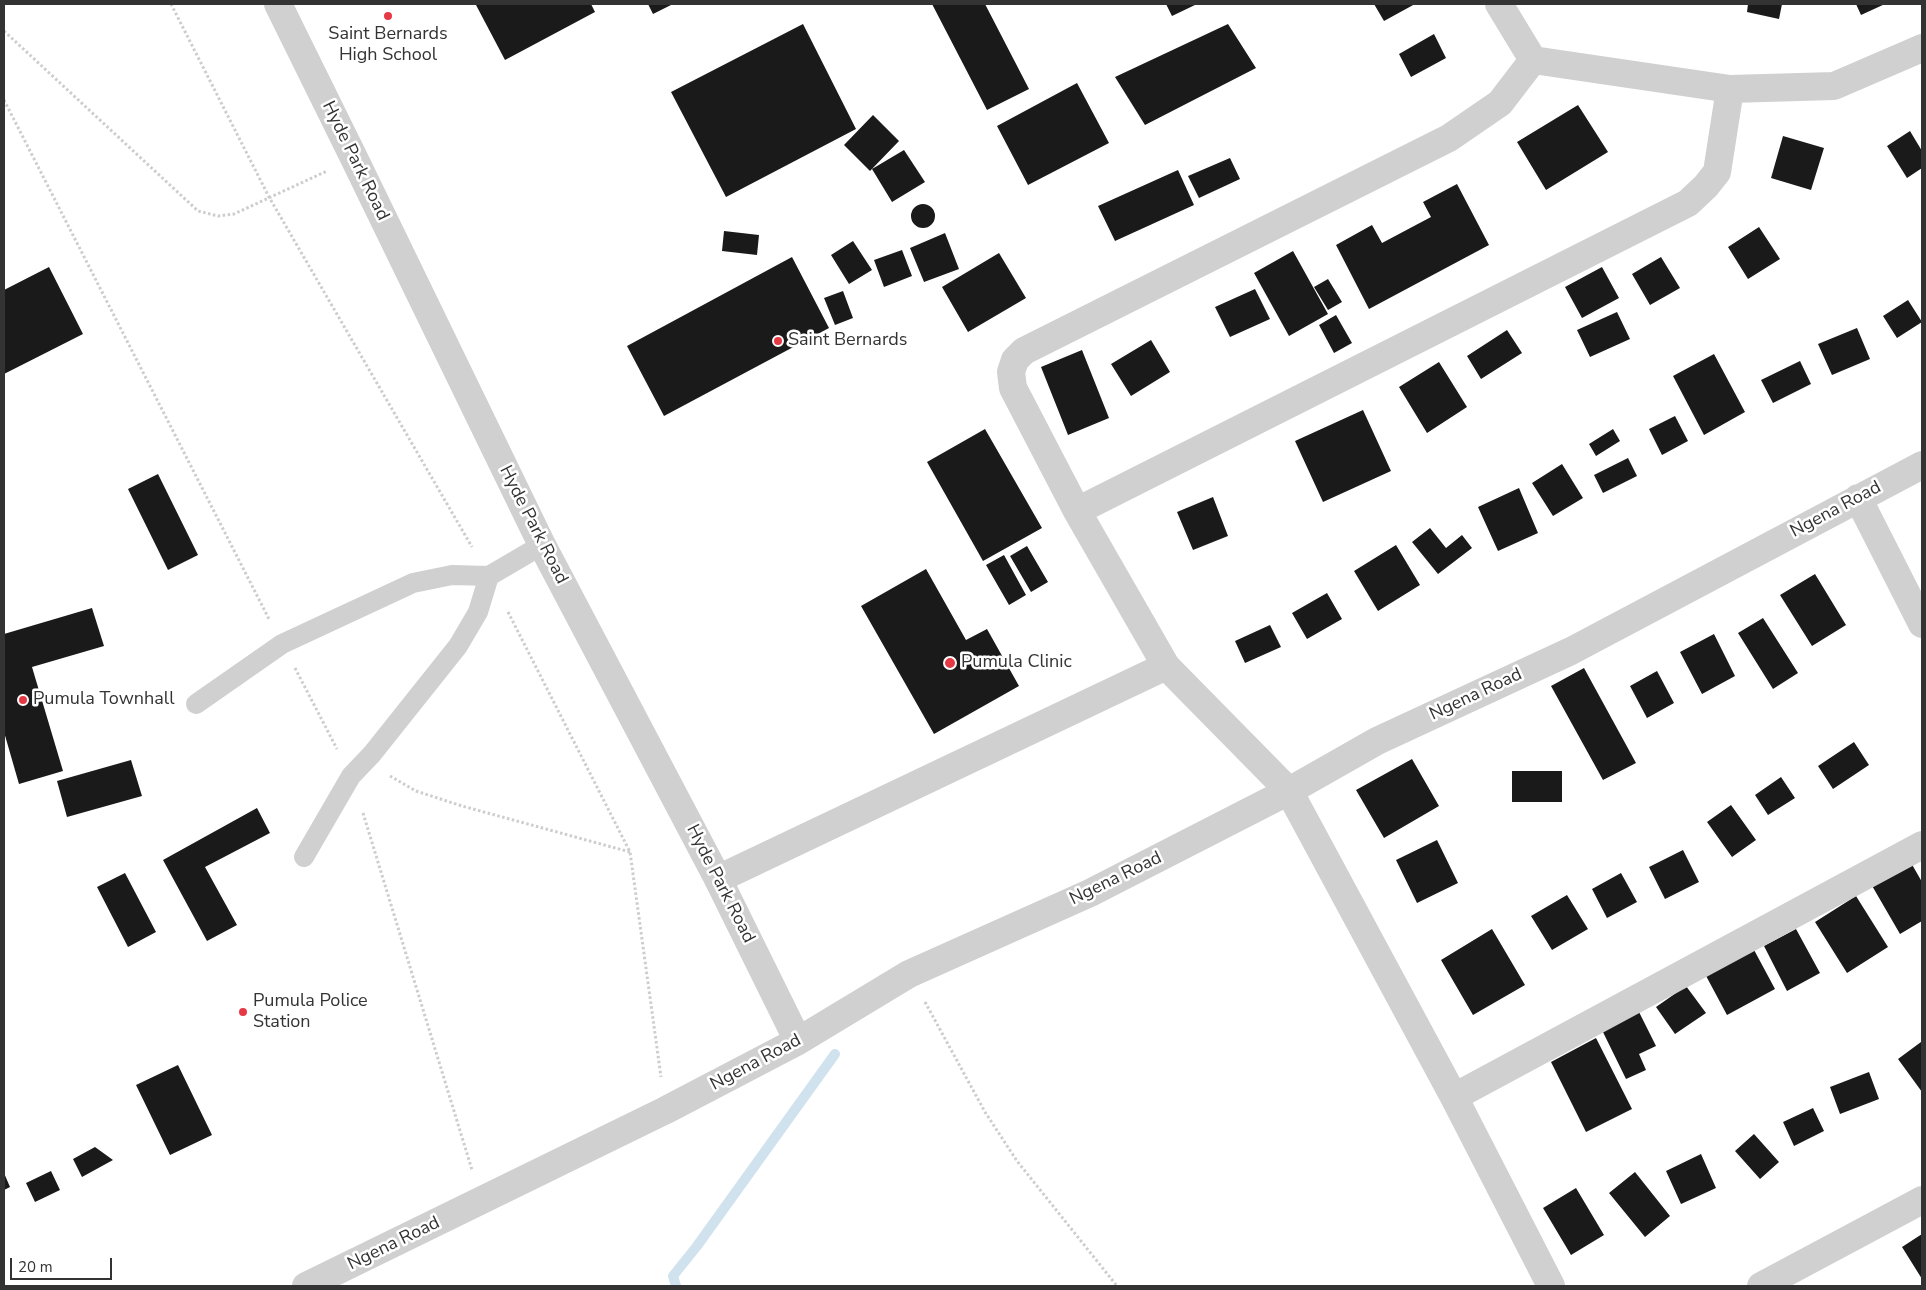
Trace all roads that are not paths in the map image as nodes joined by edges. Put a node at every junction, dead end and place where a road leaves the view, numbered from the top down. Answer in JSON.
{"nodes":[{"id":1,"x":278,"y":4,"type":"edge"},
{"id":2,"x":1499,"y":4,"type":"edge"},
{"id":3,"x":1922,"y":48,"type":"edge"},
{"id":4,"x":1533,"y":60,"type":"junction"},
{"id":5,"x":1730,"y":89,"type":"junction"},
{"id":6,"x":1922,"y":465,"type":"edge"},
{"id":7,"x":1858,"y":498,"type":"junction"},
{"id":8,"x":1077,"y":511,"type":"junction"},
{"id":9,"x":542,"y":545,"type":"junction"},
{"id":10,"x":489,"y":576,"type":"junction"},
{"id":11,"x":1922,"y":624,"type":"edge"},
{"id":12,"x":1166,"y":666,"type":"junction"},
{"id":13,"x":196,"y":704,"type":"dead end"},
{"id":14,"x":1289,"y":791,"type":"junction"},
{"id":15,"x":1922,"y":845,"type":"edge"},
{"id":16,"x":304,"y":857,"type":"dead end"},
{"id":17,"x":718,"y":879,"type":"junction"},
{"id":18,"x":798,"y":1041,"type":"junction"},
{"id":19,"x":1454,"y":1097,"type":"junction"},
{"id":20,"x":1922,"y":1200,"type":"edge"},
{"id":21,"x":306,"y":1286,"type":"edge"},
{"id":22,"x":1551,"y":1286,"type":"edge"},
{"id":23,"x":1761,"y":1286,"type":"edge"}],
"edges":[{"from":1,"to":9,"type":"street","name":"Hyde Park Road"},
{"from":2,"to":4,"type":"street"},
{"from":3,"to":5,"type":"street"},
{"from":4,"to":5,"type":"street"},
{"from":4,"to":8,"type":"street"},
{"from":5,"to":8,"type":"street"},
{"from":6,"to":7,"type":"street","name":"Ngena Road"},
{"from":7,"to":11,"type":"street"},
{"from":7,"to":14,"type":"street","name":"Ngena Road"},
{"from":8,"to":12,"type":"street"},
{"from":9,"to":10,"type":"lane"},
{"from":9,"to":17,"type":"street","name":"Hyde Park Road"},
{"from":10,"to":13,"type":"lane"},
{"from":10,"to":16,"type":"lane"},
{"from":12,"to":14,"type":"street"},
{"from":12,"to":17,"type":"street"},
{"from":14,"to":18,"type":"street","name":"Ngena Road"},
{"from":14,"to":19,"type":"street"},
{"from":15,"to":19,"type":"street"},
{"from":17,"to":18,"type":"street","name":"Hyde Park Road"},
{"from":18,"to":21,"type":"street","name":"Ngena Road"},
{"from":19,"to":22,"type":"street"},
{"from":20,"to":23,"type":"street"}]}
